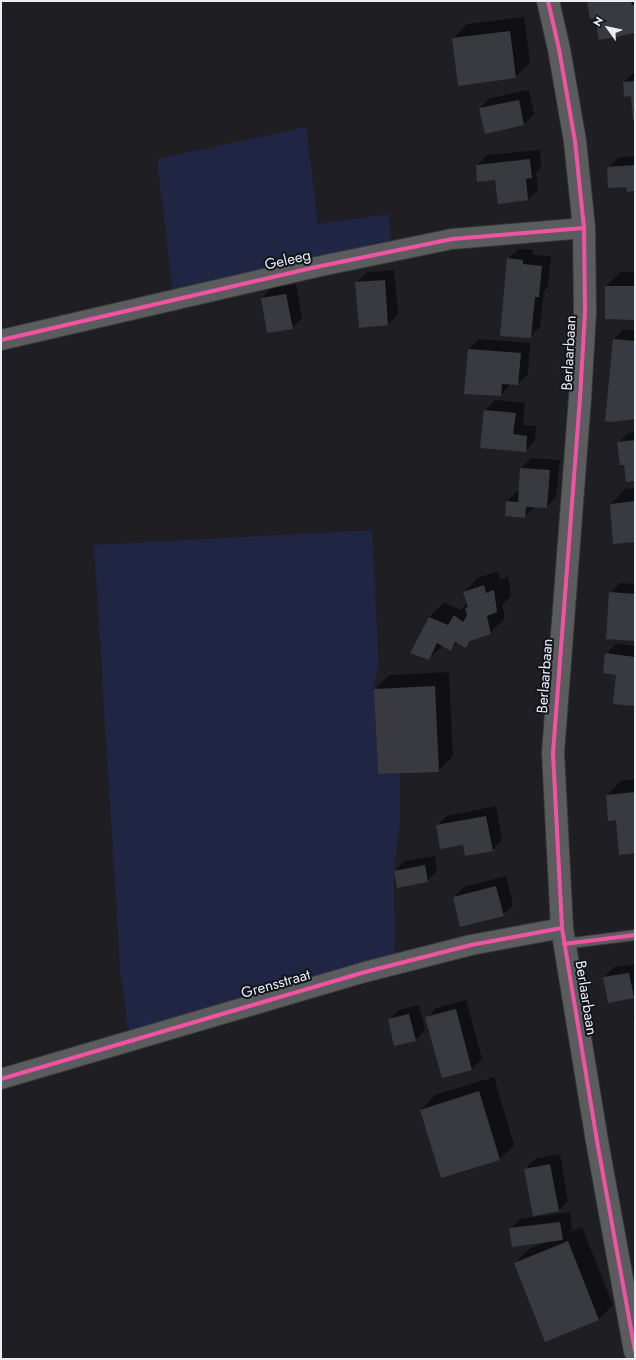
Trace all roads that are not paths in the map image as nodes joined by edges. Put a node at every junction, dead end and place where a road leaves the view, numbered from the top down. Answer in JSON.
{"nodes":[{"id":1,"x":548,"y":1,"type":"edge"},
{"id":2,"x":584,"y":228,"type":"junction"},
{"id":3,"x":1,"y":340,"type":"edge"},
{"id":4,"x":635,"y":935,"type":"edge"},
{"id":5,"x":563,"y":936,"type":"junction"},
{"id":6,"x":1,"y":1079,"type":"edge"},
{"id":7,"x":635,"y":1351,"type":"edge"}],
"edges":[{"from":1,"to":2,"type":"street","name":"Berlaarbaan"},
{"from":2,"to":3,"type":"street","name":"Geleeg"},
{"from":2,"to":5,"type":"street","name":"Berlaarbaan"},
{"from":4,"to":5,"type":"lane"},
{"from":5,"to":6,"type":"street","name":"Grensstraat"},
{"from":5,"to":7,"type":"street","name":"Berlaarbaan"}]}
